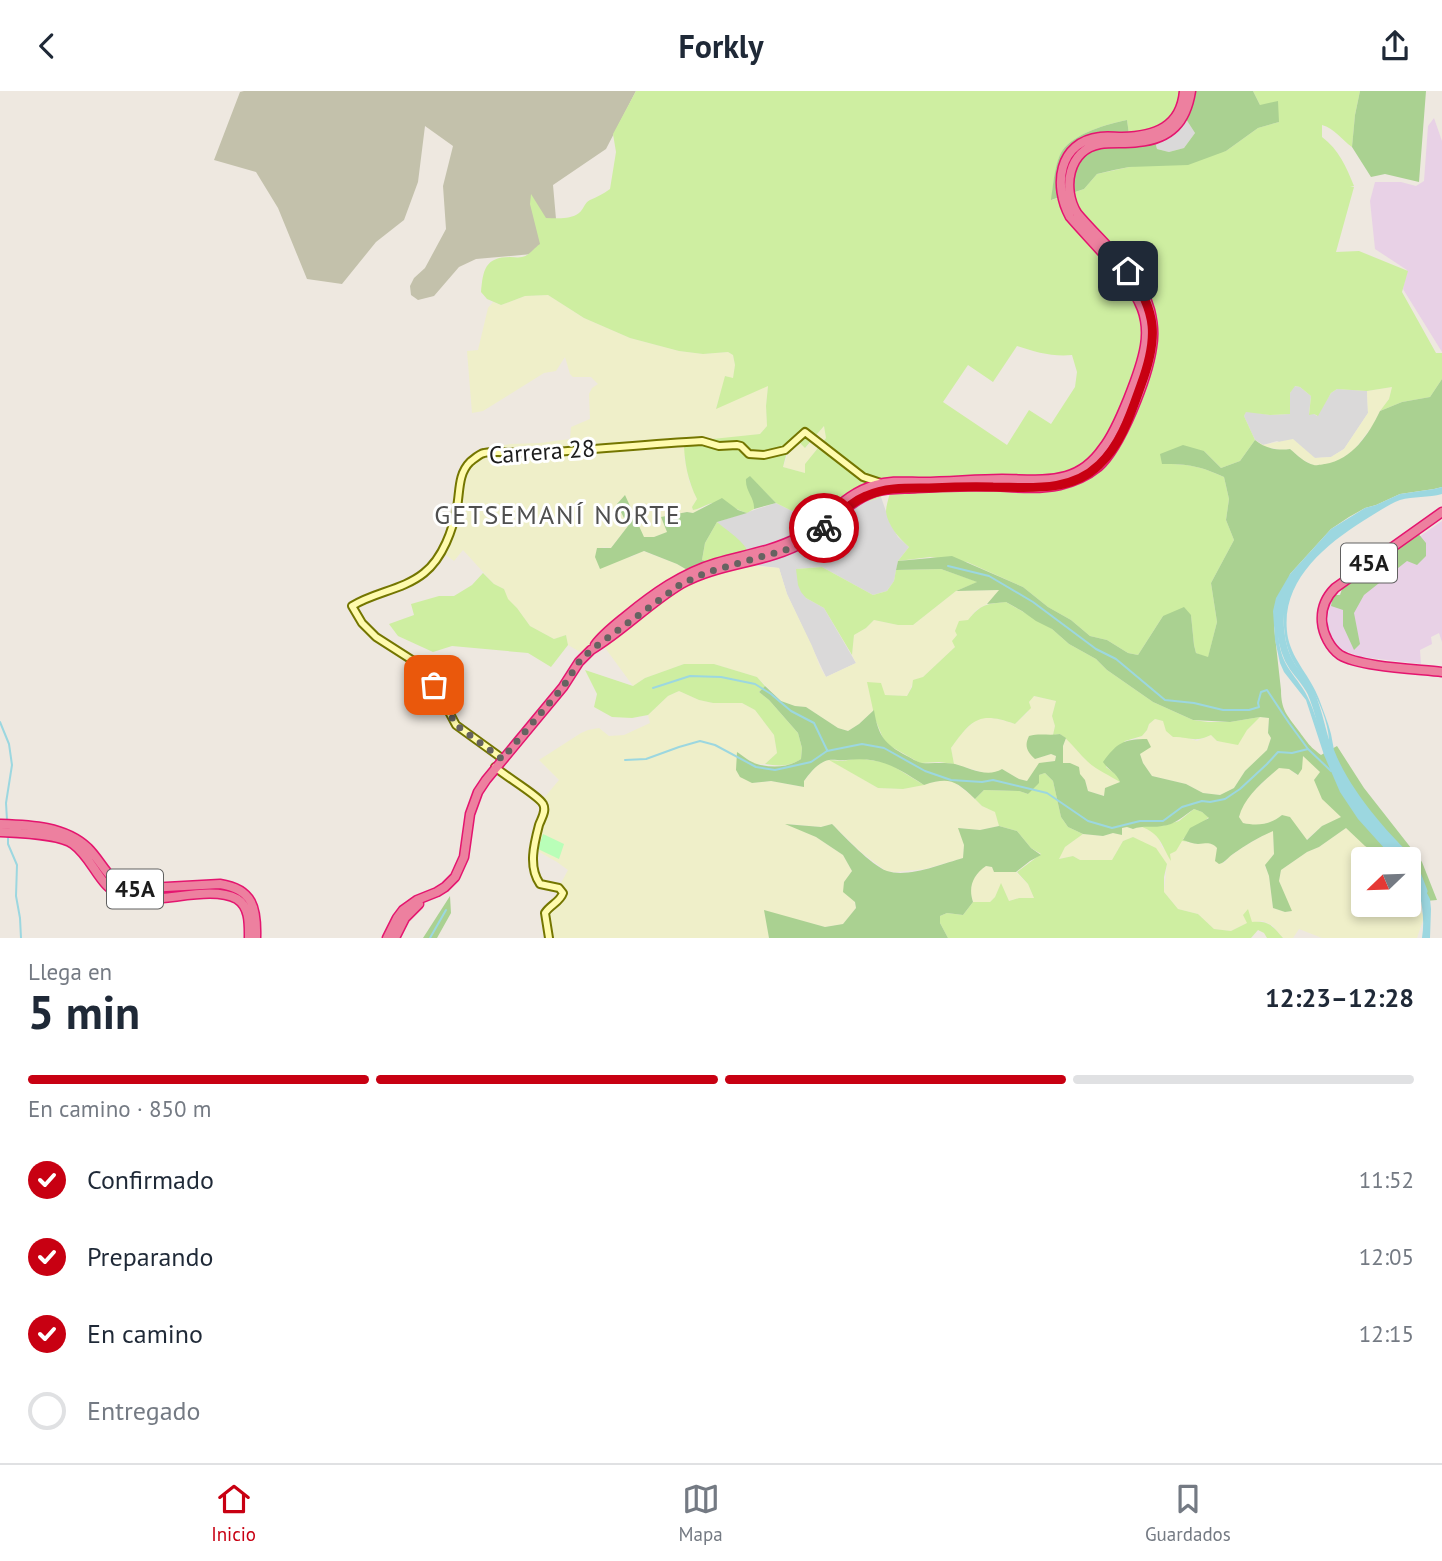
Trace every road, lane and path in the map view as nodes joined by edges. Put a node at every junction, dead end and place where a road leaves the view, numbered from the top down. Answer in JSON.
{"nodes":[{"id":1,"x":1184,"y":91,"type":"edge"},
{"id":2,"x":1191,"y":91,"type":"edge"},
{"id":3,"x":863,"y":477,"type":"junction"},
{"id":4,"x":881,"y":483,"type":"junction"},
{"id":5,"x":866,"y":488,"type":"junction"},
{"id":6,"x":1442,"y":512,"type":"edge"},
{"id":7,"x":591,"y":650,"type":"junction"},
{"id":8,"x":1442,"y":672,"type":"edge"},
{"id":9,"x":502,"y":759,"type":"junction"},
{"id":10,"x":495,"y":767,"type":"junction"},
{"id":11,"x":0,"y":824,"type":"edge"},
{"id":12,"x":0,"y":832,"type":"edge"},
{"id":13,"x":428,"y":896,"type":"junction"},
{"id":14,"x":249,"y":938,"type":"edge"},
{"id":15,"x":256,"y":938,"type":"edge"},
{"id":16,"x":387,"y":938,"type":"edge"},
{"id":17,"x":395,"y":938,"type":"edge"},
{"id":18,"x":549,"y":938,"type":"edge"}],
"edges":[{"from":1,"to":4,"type":"highway"},
{"from":2,"to":7,"type":"highway"},
{"from":3,"to":4,"type":"street"},
{"from":3,"to":5,"type":"street"},
{"from":3,"to":9,"type":"street","name":"Carrera 28"},
{"from":4,"to":5,"type":"highway"},
{"from":5,"to":7,"type":"highway"},
{"from":6,"to":8,"type":"highway","number":"45A"},
{"from":7,"to":9,"type":"highway"},
{"from":9,"to":10,"type":"highway"},
{"from":10,"to":13,"type":"highway"},
{"from":10,"to":18,"type":"street"},
{"from":11,"to":15,"type":"highway","number":"45A"},
{"from":12,"to":14,"type":"highway","number":"45A"},
{"from":13,"to":16,"type":"highway"},
{"from":13,"to":17,"type":"highway"}]}
